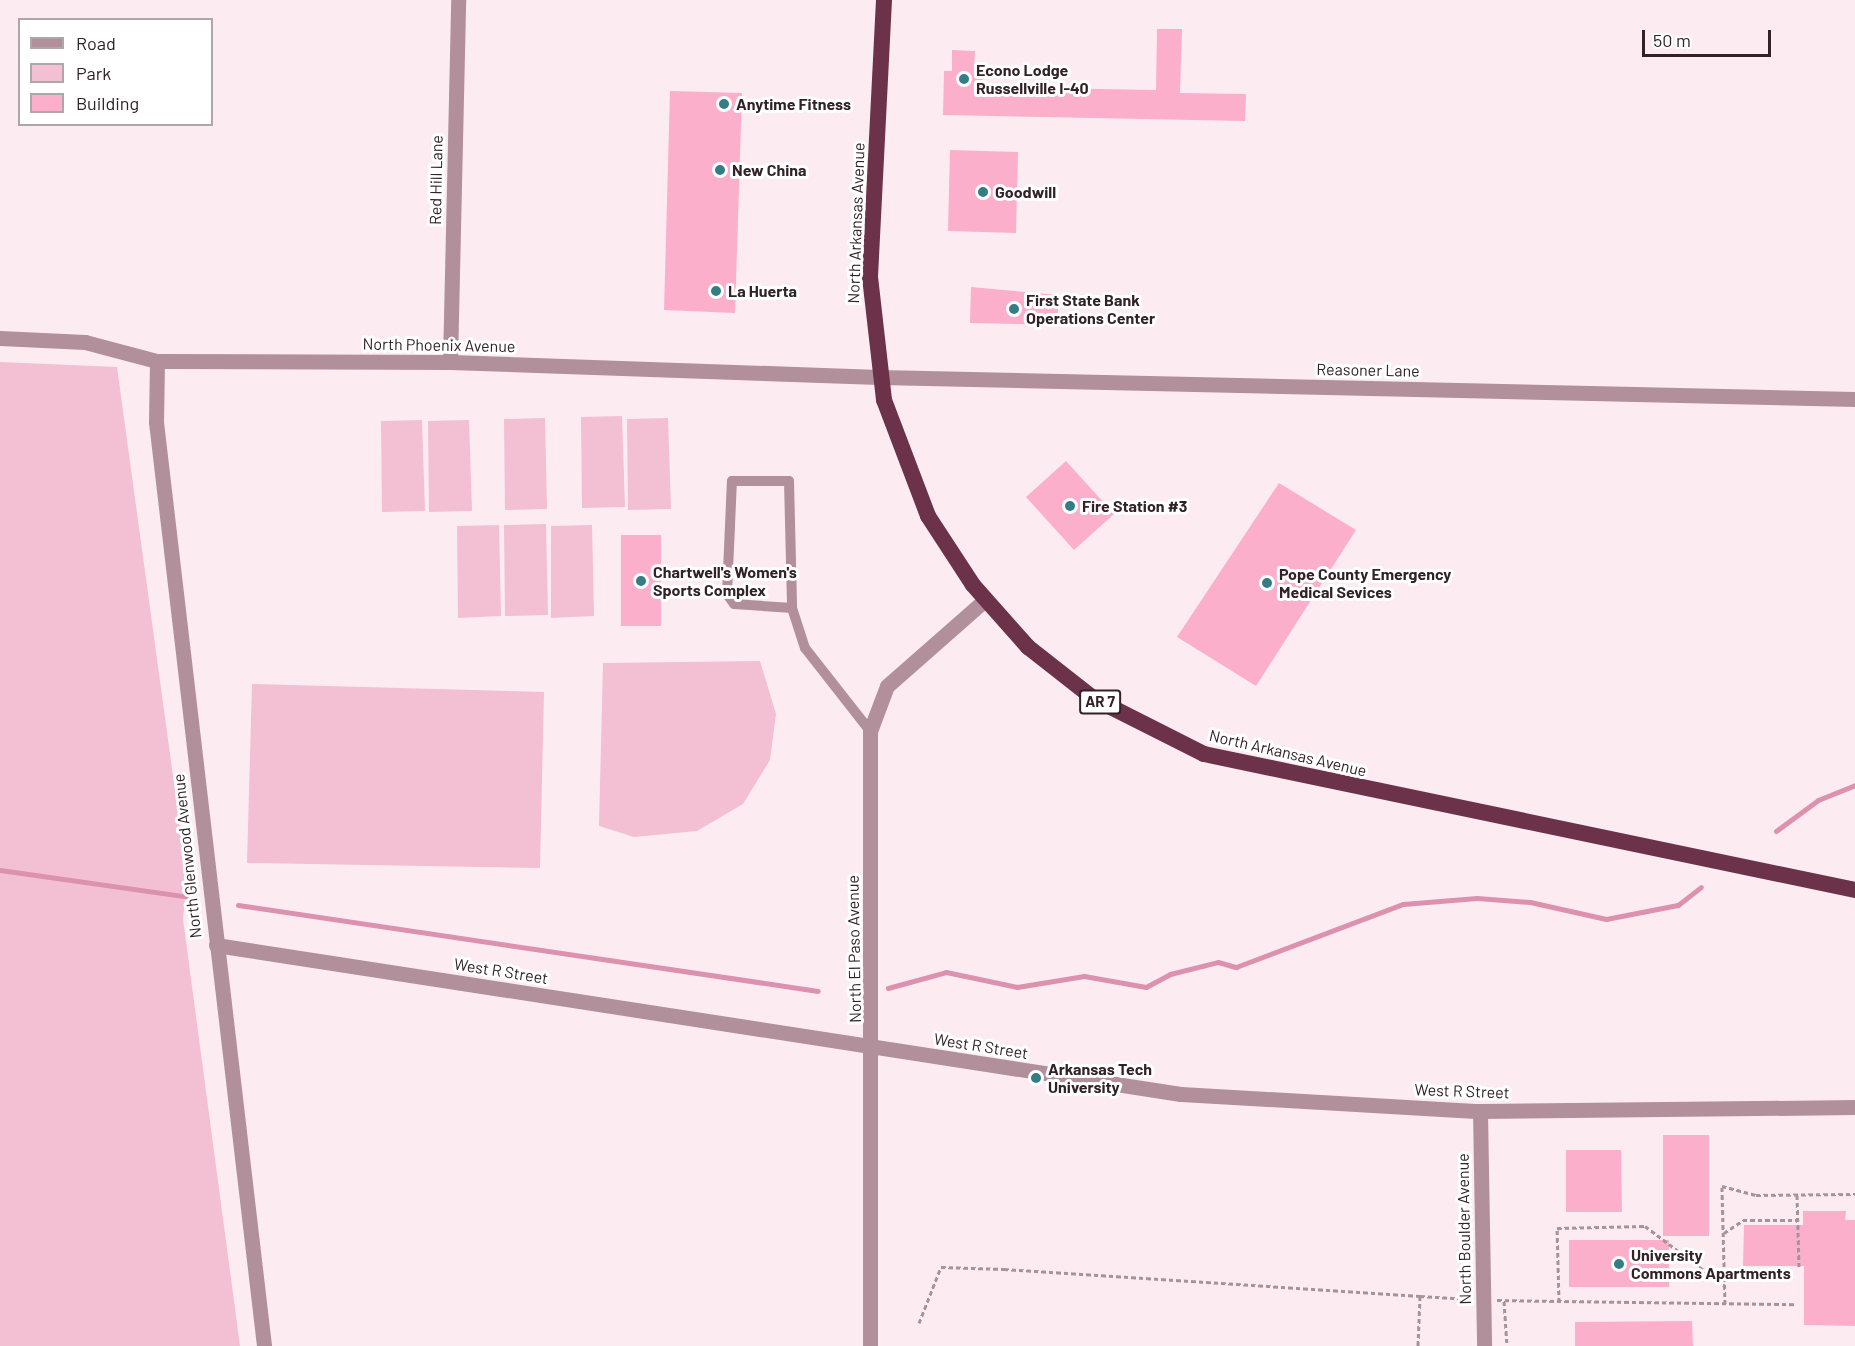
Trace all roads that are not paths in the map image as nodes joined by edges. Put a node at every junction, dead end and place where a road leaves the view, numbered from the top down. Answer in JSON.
{"nodes":[{"id":1,"x":458,"y":0,"type":"edge"},
{"id":2,"x":884,"y":0,"type":"edge"},
{"id":3,"x":0,"y":338,"type":"edge"},
{"id":4,"x":157,"y":361,"type":"junction"},
{"id":5,"x":450,"y":362,"type":"junction"},
{"id":6,"x":879,"y":376,"type":"junction"},
{"id":7,"x":1855,"y":399,"type":"edge"},
{"id":8,"x":985,"y":600,"type":"junction"},
{"id":9,"x":792,"y":608,"type":"junction"},
{"id":10,"x":870,"y":731,"type":"junction"},
{"id":11,"x":1855,"y":890,"type":"edge"},
{"id":12,"x":216,"y":945,"type":"junction"},
{"id":13,"x":873,"y":1048,"type":"junction"},
{"id":14,"x":1855,"y":1107,"type":"edge"},
{"id":15,"x":1480,"y":1111,"type":"junction"},
{"id":16,"x":264,"y":1346,"type":"edge"},
{"id":17,"x":870,"y":1346,"type":"edge"},
{"id":18,"x":1484,"y":1346,"type":"edge"}],
"edges":[{"from":1,"to":5,"type":"street","name":"Red Hill Lane"},
{"from":2,"to":6,"type":"highway","name":"North Arkansas Avenue","number":"AR 7"},
{"from":3,"to":4,"type":"street","name":"North Phoenix Avenue"},
{"from":4,"to":5,"type":"street","name":"North Phoenix Avenue"},
{"from":4,"to":12,"type":"street","name":"North Glenwood Avenue"},
{"from":5,"to":6,"type":"street","name":"North Phoenix Avenue"},
{"from":6,"to":7,"type":"street","name":"Reasoner Lane"},
{"from":6,"to":8,"type":"highway","name":"North Arkansas Avenue","number":"AR 7"},
{"from":8,"to":10,"type":"street","name":"North El Paso Avenue"},
{"from":8,"to":11,"type":"highway","name":"North Arkansas Avenue","number":"AR 7"},
{"from":9,"to":9,"type":"lane"},
{"from":9,"to":10,"type":"lane"},
{"from":10,"to":13,"type":"street","name":"North El Paso Avenue"},
{"from":12,"to":13,"type":"street","name":"West R Street"},
{"from":12,"to":16,"type":"street","name":"North Glenwood Avenue"},
{"from":13,"to":15,"type":"street","name":"West R Street"},
{"from":13,"to":17,"type":"street","name":"North El Paso Avenue"},
{"from":14,"to":15,"type":"street","name":"West R Street"},
{"from":15,"to":18,"type":"street","name":"North Boulder Avenue"}]}
